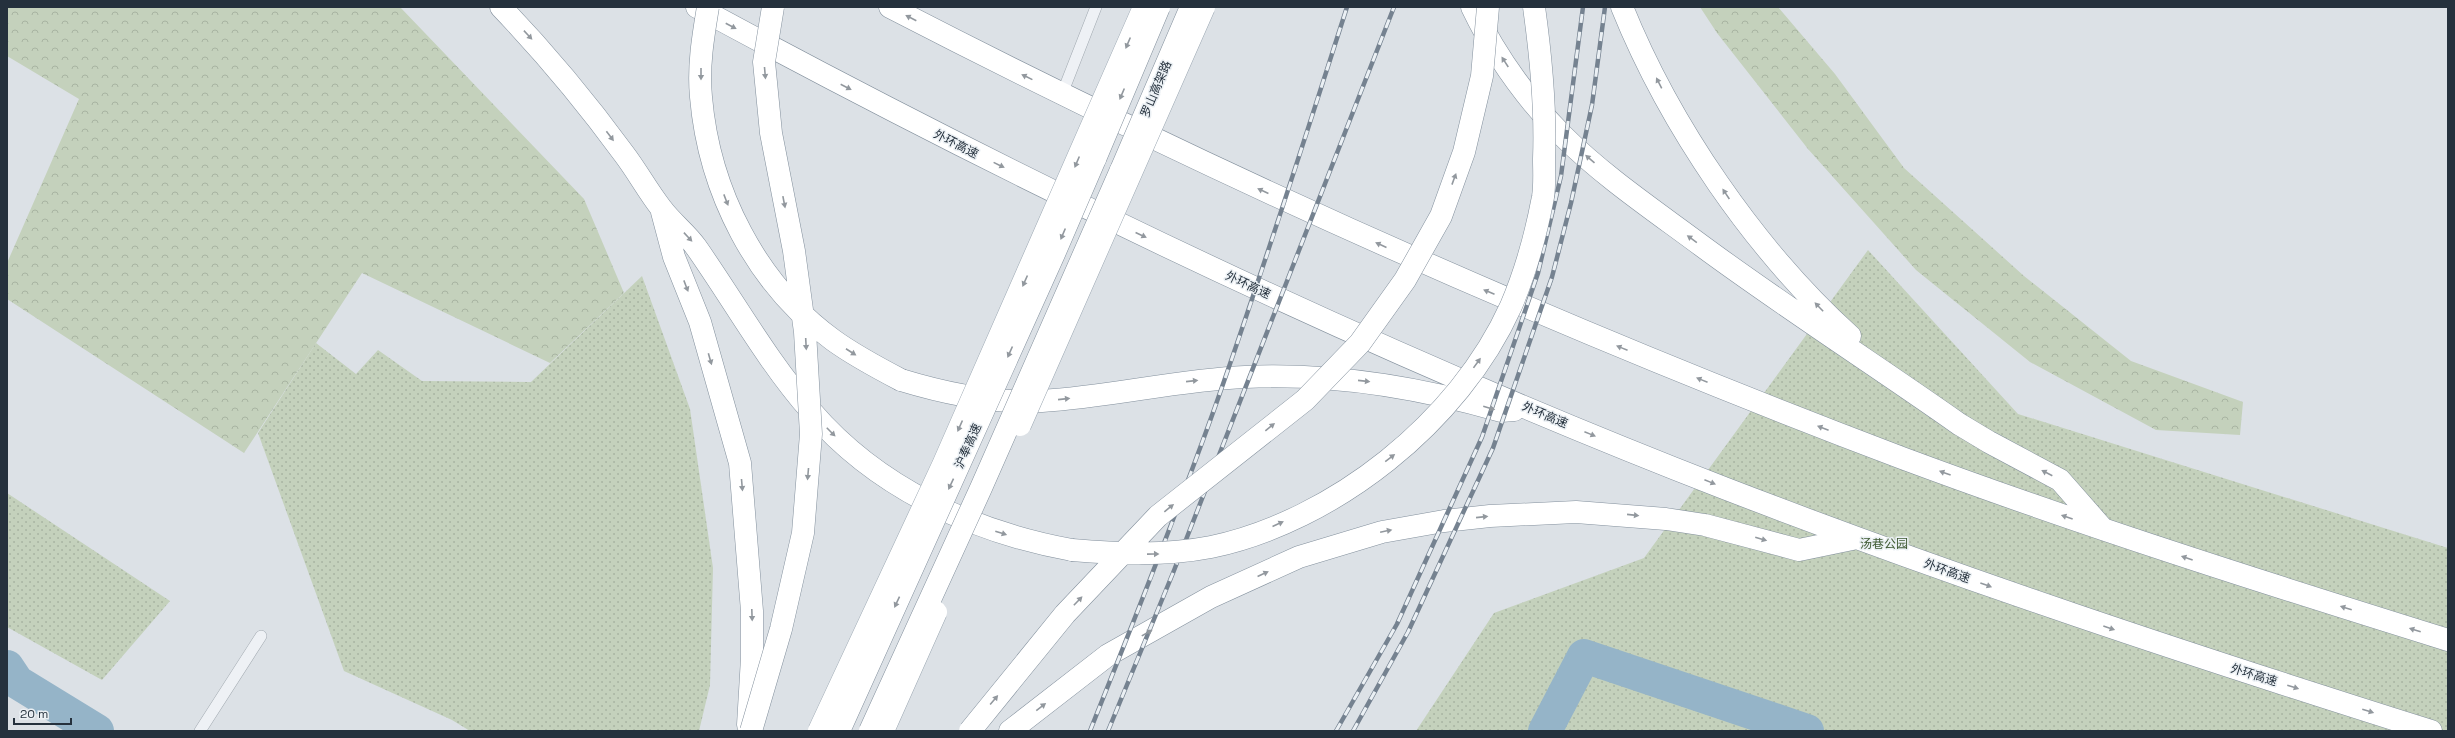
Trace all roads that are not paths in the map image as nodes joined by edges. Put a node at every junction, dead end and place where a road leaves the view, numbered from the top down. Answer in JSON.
{"nodes":[{"id":1,"x":501,"y":7,"type":"edge"},
{"id":2,"x":697,"y":7,"type":"edge"},
{"id":3,"x":708,"y":7,"type":"edge"},
{"id":4,"x":773,"y":7,"type":"edge"},
{"id":5,"x":890,"y":7,"type":"edge"},
{"id":6,"x":1096,"y":7,"type":"edge"},
{"id":7,"x":1144,"y":7,"type":"edge"},
{"id":8,"x":1159,"y":7,"type":"edge"},
{"id":9,"x":1191,"y":7,"type":"edge"},
{"id":10,"x":1204,"y":7,"type":"edge"},
{"id":11,"x":1472,"y":7,"type":"edge"},
{"id":12,"x":1488,"y":7,"type":"edge"},
{"id":13,"x":1534,"y":7,"type":"edge"},
{"id":14,"x":1622,"y":7,"type":"edge"},
{"id":15,"x":1062,"y":94,"type":"junction"},
{"id":16,"x":661,"y":209,"type":"junction"},
{"id":17,"x":1922,"y":397,"type":"junction"},
{"id":18,"x":1528,"y":408,"type":"junction"},
{"id":19,"x":2104,"y":529,"type":"junction"},
{"id":20,"x":1857,"y":538,"type":"junction"},
{"id":21,"x":261,"y":636,"type":"dead end"},
{"id":22,"x":2448,"y":640,"type":"edge"},
{"id":23,"x":200,"y":731,"type":"edge"},
{"id":24,"x":748,"y":731,"type":"edge"},
{"id":25,"x":752,"y":731,"type":"edge"},
{"id":26,"x":819,"y":731,"type":"edge"},
{"id":27,"x":838,"y":731,"type":"edge"},
{"id":28,"x":870,"y":731,"type":"edge"},
{"id":29,"x":883,"y":731,"type":"edge"},
{"id":30,"x":970,"y":731,"type":"edge"},
{"id":31,"x":1010,"y":731,"type":"edge"},
{"id":32,"x":2431,"y":731,"type":"edge"}],
"edges":[{"from":1,"to":16,"type":"main road","one_way":true},
{"from":2,"to":18,"type":"main road","name":"外环高速","one_way":true},
{"from":3,"to":18,"type":"main road","one_way":true,"bridge":true},
{"from":4,"to":25,"type":"main road","one_way":true,"bridge":true},
{"from":15,"to":5,"type":"main road","one_way":true},
{"from":6,"to":15,"type":"lane"},
{"from":7,"to":26,"type":"main road","one_way":true,"bridge":true},
{"from":8,"to":27,"type":"main road","name":"沪奉高速","one_way":true,"bridge":true},
{"from":9,"to":28,"type":"main road","name":"罗山高架路","bridge":true},
{"from":10,"to":29,"type":"main road","bridge":true},
{"from":17,"to":11,"type":"main road","one_way":true},
{"from":30,"to":12,"type":"main road","one_way":true,"bridge":true},
{"from":16,"to":13,"type":"main road","one_way":true,"bridge":true},
{"from":17,"to":14,"type":"main road","one_way":true},
{"from":19,"to":15,"type":"main road","one_way":true},
{"from":16,"to":24,"type":"main road","one_way":true},
{"from":19,"to":17,"type":"main road","one_way":true},
{"from":18,"to":20,"type":"main road","name":"外环高速","one_way":true},
{"from":22,"to":19,"type":"main road","one_way":true},
{"from":31,"to":20,"type":"main road","one_way":true},
{"from":20,"to":32,"type":"main road","name":"外环高速","one_way":true},
{"from":21,"to":23,"type":"lane"}]}
